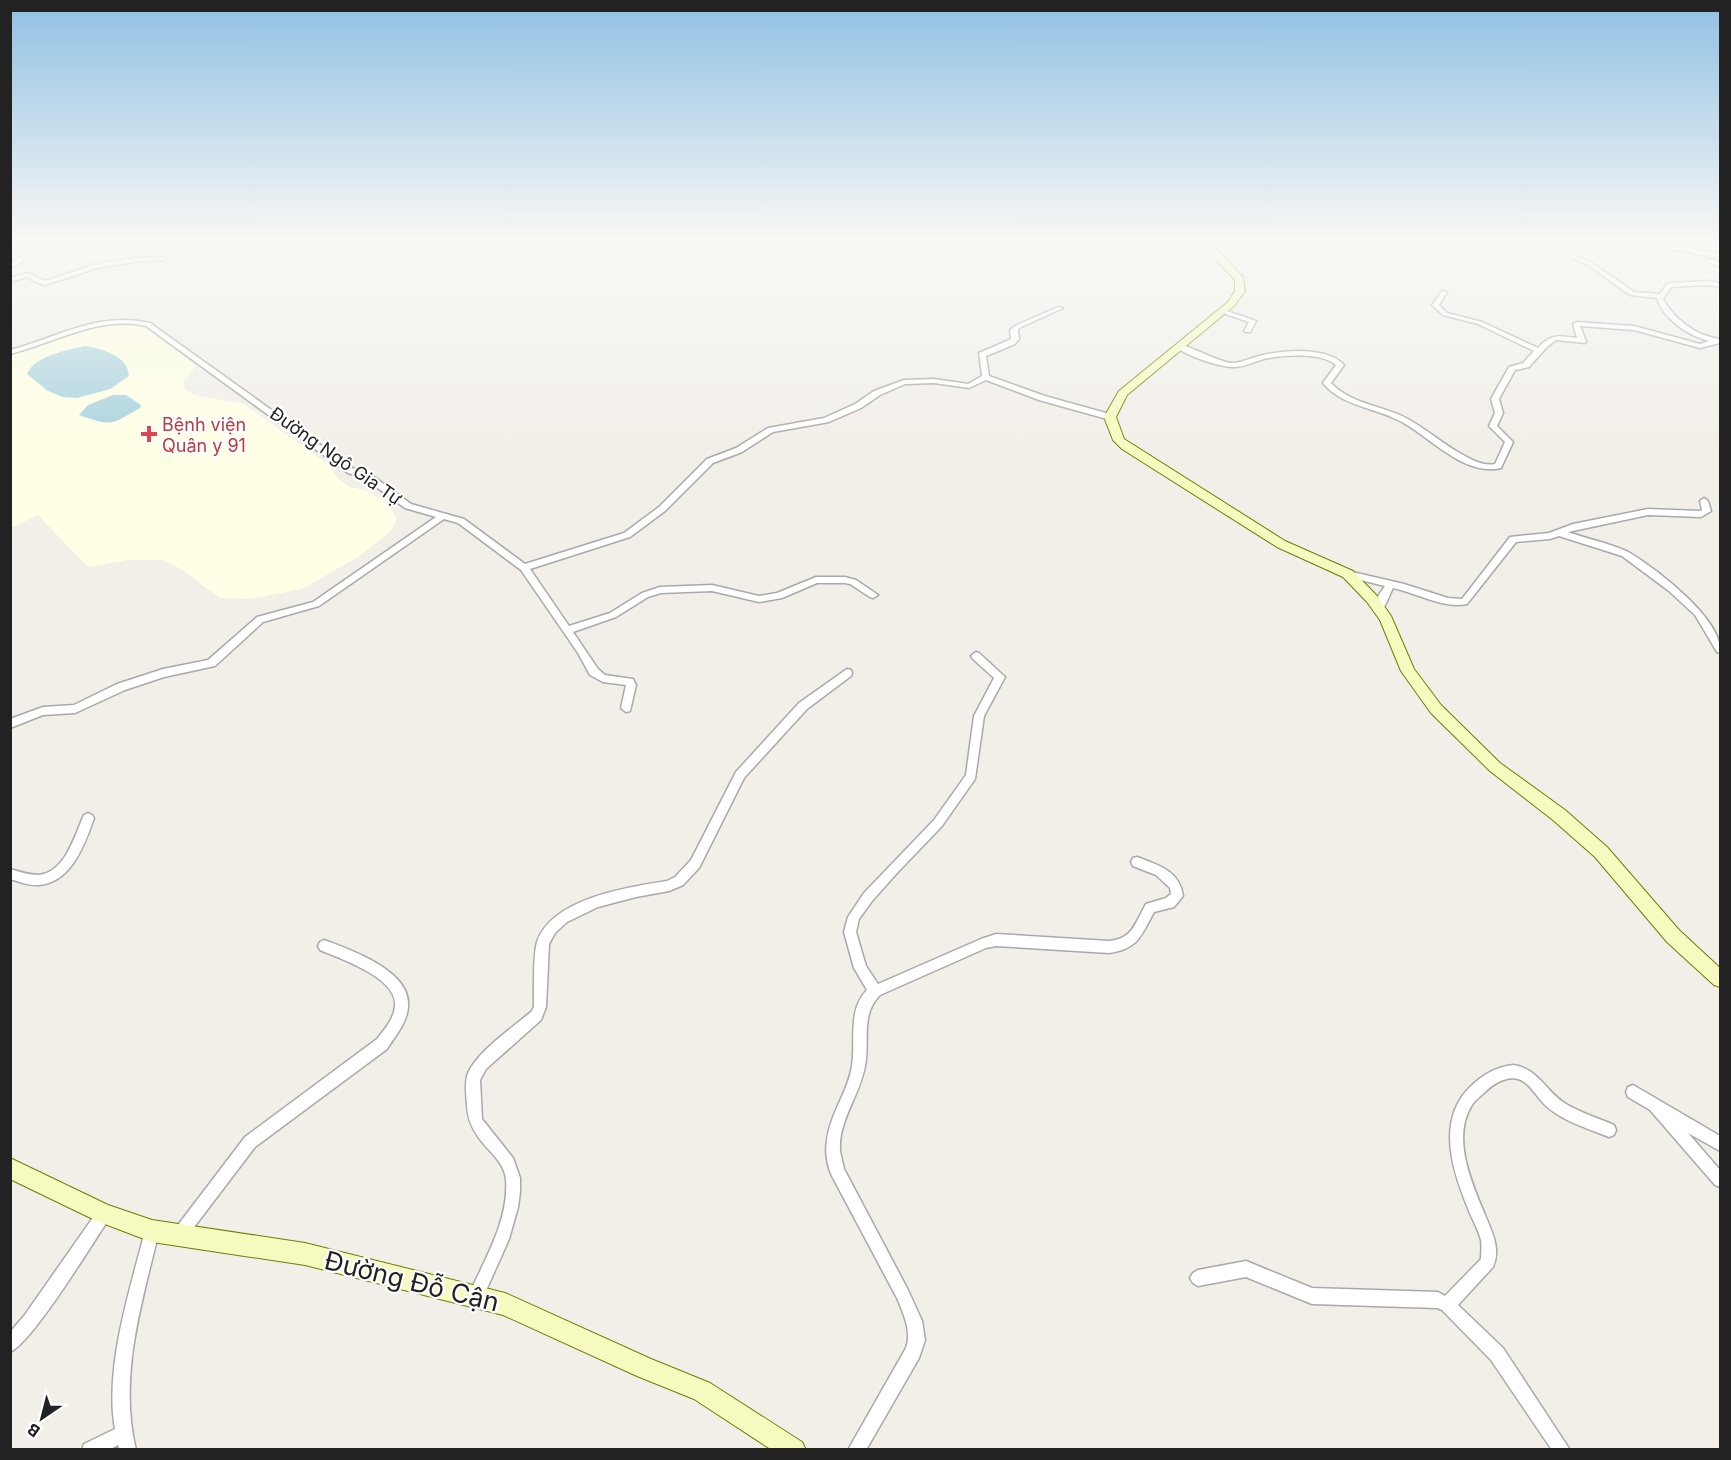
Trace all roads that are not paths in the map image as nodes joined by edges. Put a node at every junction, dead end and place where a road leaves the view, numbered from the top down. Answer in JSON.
{"nodes":[{"id":1,"x":1055,"y":310,"type":"edge"},
{"id":2,"x":1440,"y":310,"type":"edge"},
{"id":3,"x":1666,"y":310,"type":"edge"},
{"id":4,"x":1222,"y":311,"type":"joint"},
{"id":5,"x":1248,"y":331,"type":"dead end"},
{"id":6,"x":1720,"y":341,"type":"edge"},
{"id":7,"x":1179,"y":347,"type":"junction"},
{"id":8,"x":1539,"y":351,"type":"junction"},
{"id":9,"x":10,"y":352,"type":"edge"},
{"id":10,"x":986,"y":377,"type":"junction"},
{"id":11,"x":1110,"y":417,"type":"junction"},
{"id":12,"x":1704,"y":501,"type":"dead end"},
{"id":13,"x":444,"y":515,"type":"junction"},
{"id":14,"x":1561,"y":532,"type":"junction"},
{"id":15,"x":524,"y":568,"type":"junction"},
{"id":16,"x":1348,"y":574,"type":"junction"},
{"id":17,"x":1391,"y":584,"type":"junction"},
{"id":18,"x":873,"y":595,"type":"dead end"},
{"id":19,"x":1379,"y":610,"type":"junction"},
{"id":20,"x":567,"y":630,"type":"junction"},
{"id":21,"x":1720,"y":649,"type":"edge"},
{"id":22,"x":976,"y":656,"type":"dead end"},
{"id":23,"x":848,"y":673,"type":"dead end"},
{"id":24,"x":626,"y":708,"type":"dead end"},
{"id":25,"x":10,"y":724,"type":"edge"},
{"id":26,"x":88,"y":818,"type":"dead end"},
{"id":27,"x":1137,"y":862,"type":"dead end"},
{"id":28,"x":10,"y":874,"type":"edge"},
{"id":29,"x":324,"y":946,"type":"dead end"},
{"id":30,"x":1720,"y":979,"type":"edge"},
{"id":31,"x":875,"y":991,"type":"junction"},
{"id":32,"x":1633,"y":1092,"type":"dead end"},
{"id":33,"x":1654,"y":1105,"type":"junction"},
{"id":34,"x":1609,"y":1130,"type":"dead end"},
{"id":35,"x":1720,"y":1144,"type":"edge"},
{"id":36,"x":10,"y":1168,"type":"edge"},
{"id":37,"x":1720,"y":1180,"type":"edge"},
{"id":38,"x":104,"y":1214,"type":"junction"},
{"id":39,"x":152,"y":1231,"type":"junction"},
{"id":40,"x":180,"y":1234,"type":"junction"},
{"id":41,"x":1198,"y":1278,"type":"dead end"},
{"id":42,"x":476,"y":1297,"type":"junction"},
{"id":43,"x":1447,"y":1305,"type":"junction"},
{"id":44,"x":10,"y":1344,"type":"edge"},
{"id":45,"x":125,"y":1442,"type":"edge"},
{"id":46,"x":783,"y":1446,"type":"edge"},
{"id":47,"x":90,"y":1449,"type":"edge"},
{"id":48,"x":856,"y":1449,"type":"edge"},
{"id":49,"x":1562,"y":1449,"type":"edge"}],
"edges":[{"from":1,"to":10,"type":"street"},
{"from":2,"to":8,"type":"street"},
{"from":3,"to":6,"type":"street"},
{"from":4,"to":5,"type":"street"},
{"from":4,"to":7,"type":"street"},
{"from":6,"to":8,"type":"street"},
{"from":7,"to":8,"type":"street"},
{"from":7,"to":11,"type":"street"},
{"from":9,"to":13,"type":"street","name":"Đường Ngô Gia Tự"},
{"from":10,"to":11,"type":"street"},
{"from":10,"to":15,"type":"street"},
{"from":11,"to":16,"type":"street"},
{"from":12,"to":14,"type":"street"},
{"from":13,"to":15,"type":"street","name":"Đường Ngô Gia Tự"},
{"from":13,"to":25,"type":"street"},
{"from":14,"to":17,"type":"street"},
{"from":14,"to":21,"type":"street"},
{"from":15,"to":20,"type":"street","name":"Đường Ngô Gia Tự"},
{"from":16,"to":17,"type":"street"},
{"from":16,"to":19,"type":"street"},
{"from":17,"to":19,"type":"street"},
{"from":18,"to":20,"type":"street"},
{"from":19,"to":30,"type":"street"},
{"from":20,"to":24,"type":"street","name":"Đường Ngô Gia Tự"},
{"from":22,"to":31,"type":"street"},
{"from":23,"to":42,"type":"street"},
{"from":26,"to":28,"type":"street"},
{"from":27,"to":31,"type":"street"},
{"from":29,"to":40,"type":"street"},
{"from":31,"to":48,"type":"street"},
{"from":32,"to":33,"type":"street"},
{"from":33,"to":35,"type":"street"},
{"from":33,"to":37,"type":"street"},
{"from":34,"to":43,"type":"street"},
{"from":36,"to":38,"type":"street","name":"Đường Đỗ Cận"},
{"from":38,"to":39,"type":"street","name":"Đường Đỗ Cận"},
{"from":38,"to":44,"type":"street"},
{"from":39,"to":40,"type":"street","name":"Đường Đỗ Cận"},
{"from":39,"to":45,"type":"street"},
{"from":40,"to":42,"type":"street","name":"Đường Đỗ Cận"},
{"from":41,"to":43,"type":"street"},
{"from":42,"to":46,"type":"street","name":"Đường Đỗ Cận"},
{"from":43,"to":49,"type":"street"},
{"from":45,"to":47,"type":"street"}]}
